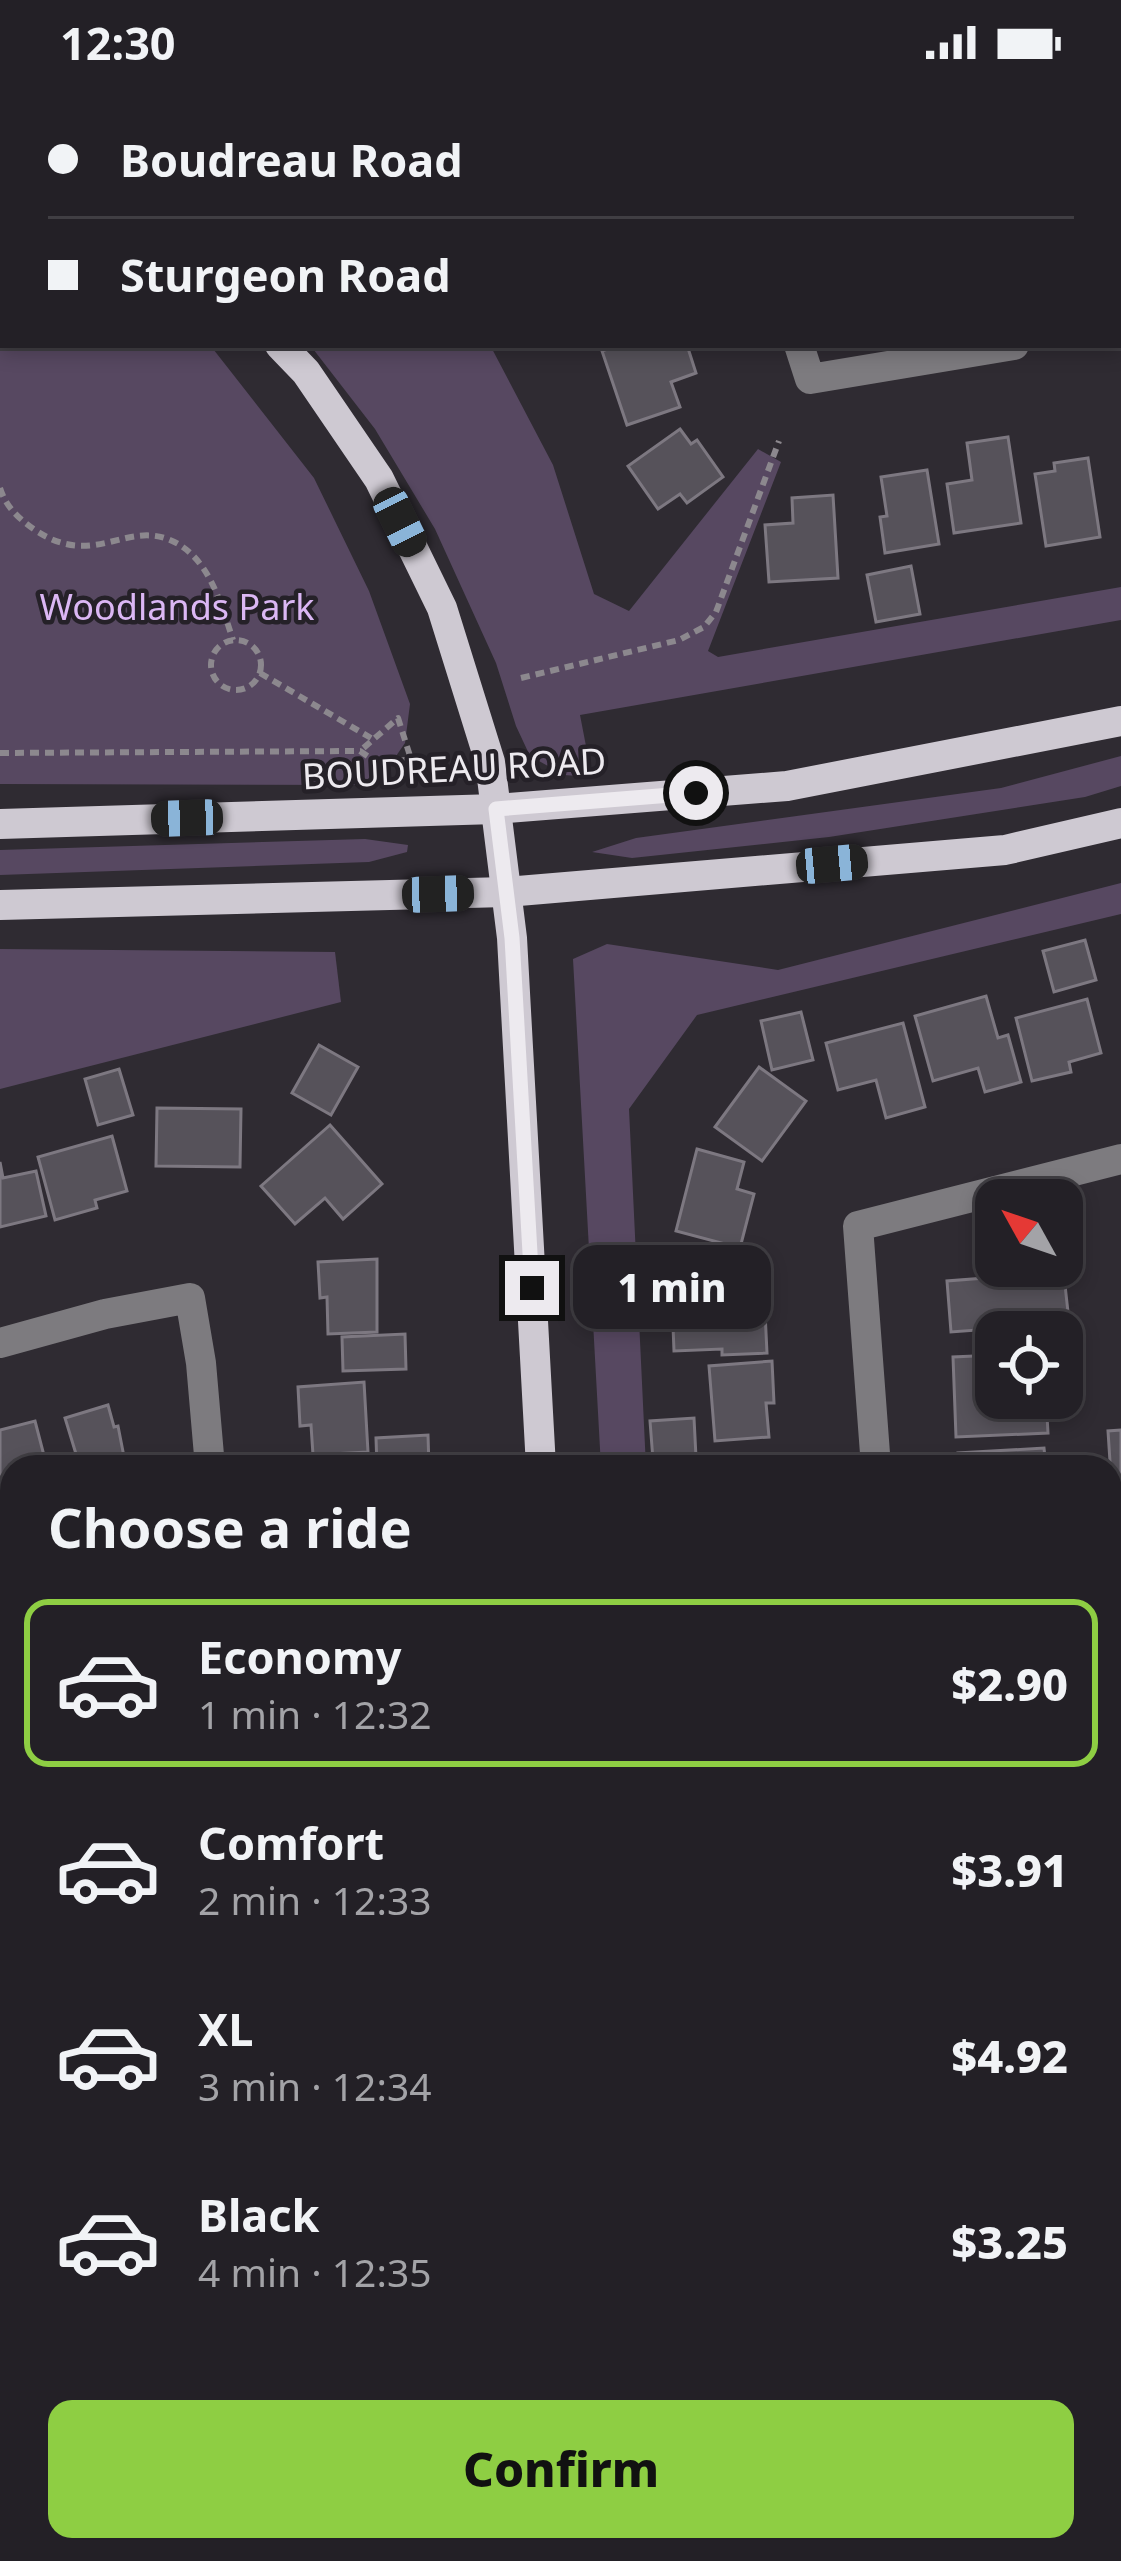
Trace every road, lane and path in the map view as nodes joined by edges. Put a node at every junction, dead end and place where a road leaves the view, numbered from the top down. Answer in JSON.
{"nodes":[{"id":1,"x":283,"y":348,"type":"edge"},
{"id":2,"x":800,"y":348,"type":"edge"},
{"id":3,"x":996,"y":348,"type":"edge"},
{"id":4,"x":779,"y":441,"type":"dead end"},
{"id":5,"x":0,"y":488,"type":"edge"},
{"id":6,"x":233,"y":640,"type":"junction"},
{"id":7,"x":260,"y":673,"type":"junction"},
{"id":8,"x":520,"y":678,"type":"dead end"},
{"id":9,"x":1121,"y":721,"type":"edge"},
{"id":10,"x":371,"y":738,"type":"junction"},
{"id":11,"x":359,"y":751,"type":"junction"},
{"id":12,"x":0,"y":753,"type":"edge"},
{"id":13,"x":496,"y":809,"type":"junction"},
{"id":14,"x":1121,"y":823,"type":"edge"},
{"id":15,"x":0,"y":824,"type":"edge"},
{"id":16,"x":506,"y":892,"type":"junction"},
{"id":17,"x":0,"y":905,"type":"edge"},
{"id":18,"x":1121,"y":1159,"type":"edge"},
{"id":19,"x":0,"y":1343,"type":"edge"},
{"id":20,"x":209,"y":1455,"type":"edge"},
{"id":21,"x":541,"y":1455,"type":"edge"},
{"id":22,"x":875,"y":1455,"type":"edge"}],
"edges":[{"from":1,"to":13,"type":"main road"},
{"from":2,"to":3,"type":"street"},
{"from":4,"to":8,"type":"path"},
{"from":5,"to":6,"type":"path"},
{"from":6,"to":7,"type":"path"},
{"from":6,"to":7,"type":"path"},
{"from":7,"to":10,"type":"path"},
{"from":9,"to":13,"type":"main road","name":"BOUDREAU ROAD"},
{"from":10,"to":11,"type":"path"},
{"from":10,"to":11,"type":"path"},
{"from":11,"to":12,"type":"path"},
{"from":13,"to":15,"type":"main road","name":"BOUDREAU ROAD"},
{"from":13,"to":16,"type":"main road"},
{"from":14,"to":16,"type":"main road"},
{"from":16,"to":17,"type":"main road"},
{"from":16,"to":21,"type":"main road"},
{"from":18,"to":22,"type":"street"},
{"from":19,"to":20,"type":"street"}]}
